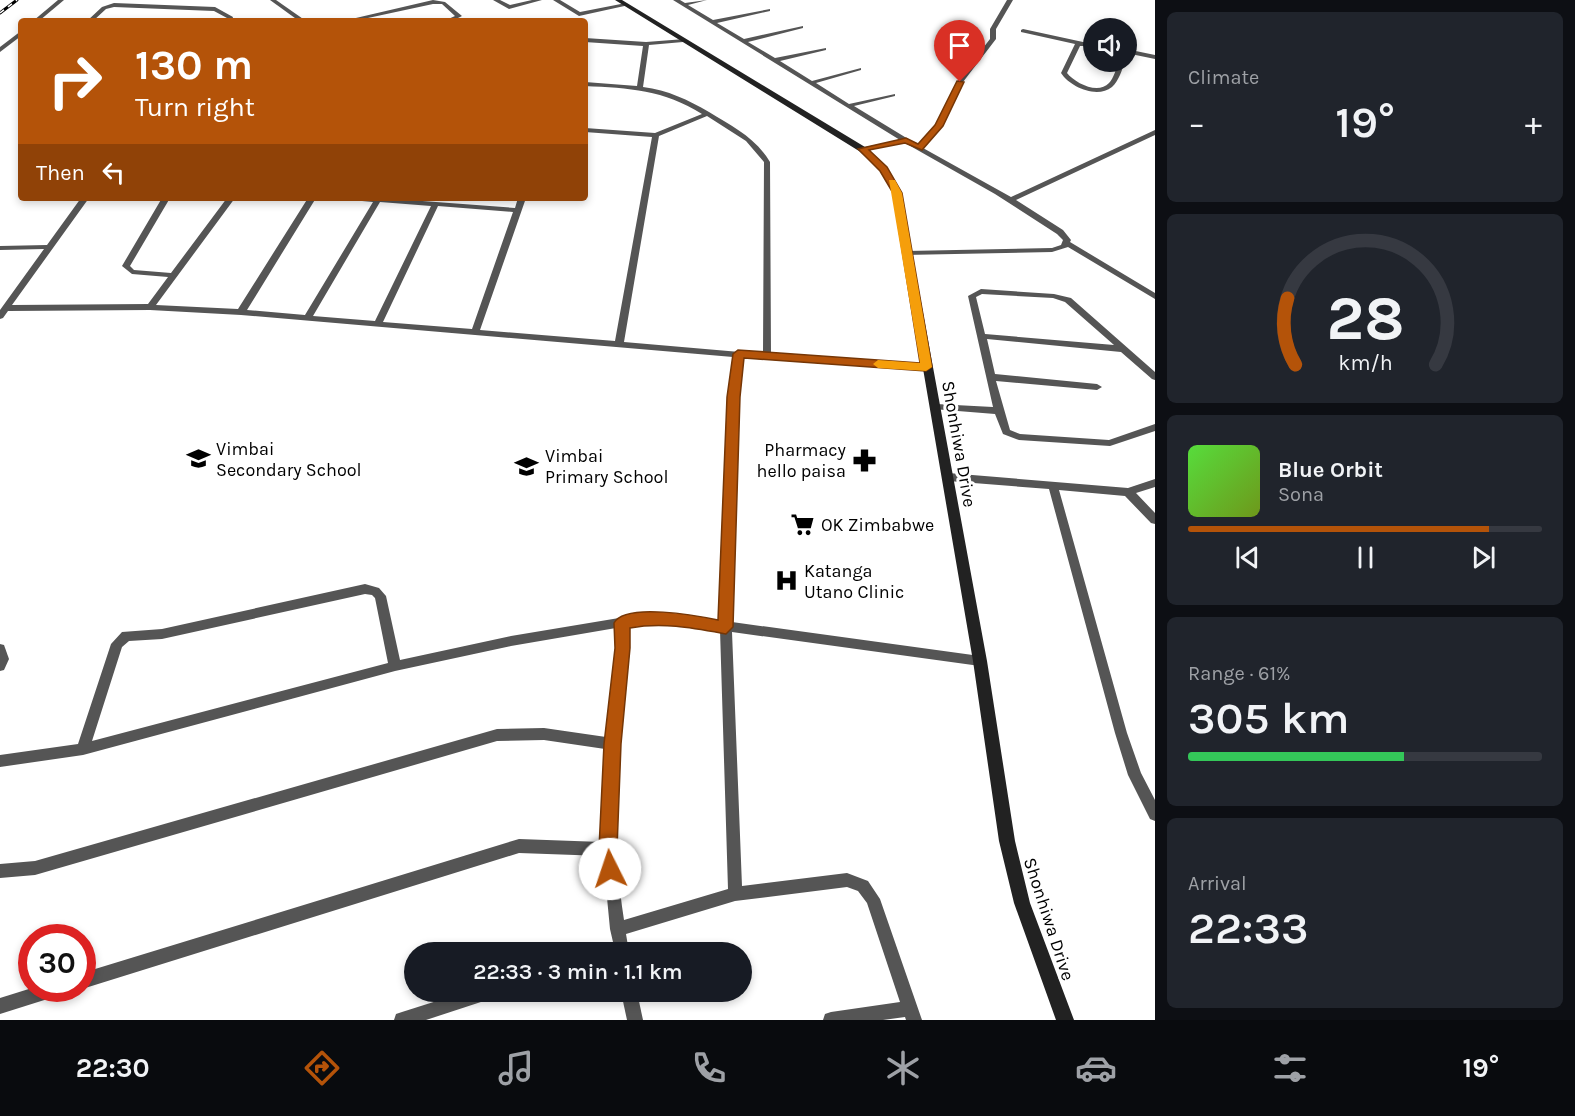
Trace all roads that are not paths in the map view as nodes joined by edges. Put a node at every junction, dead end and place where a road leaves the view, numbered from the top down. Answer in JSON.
{"nodes":[{"id":1,"x":61,"y":0,"type":"edge"},
{"id":2,"x":273,"y":0,"type":"edge"},
{"id":3,"x":496,"y":0,"type":"edge"},
{"id":4,"x":539,"y":0,"type":"edge"},
{"id":5,"x":556,"y":0,"type":"edge"},
{"id":6,"x":618,"y":0,"type":"edge"},
{"id":7,"x":676,"y":0,"type":"edge"},
{"id":8,"x":704,"y":0,"type":"edge"},
{"id":9,"x":1010,"y":0,"type":"edge"},
{"id":10,"x":626,"y":5,"type":"junction"},
{"id":11,"x":683,"y":5,"type":"junction"},
{"id":12,"x":768,"y":10,"type":"dead end"},
{"id":13,"x":40,"y":18,"type":"edge"},
{"id":14,"x":93,"y":18,"type":"edge"},
{"id":15,"x":230,"y":18,"type":"edge"},
{"id":16,"x":299,"y":18,"type":"edge"},
{"id":17,"x":360,"y":18,"type":"edge"},
{"id":18,"x":454,"y":18,"type":"edge"},
{"id":19,"x":712,"y":22,"type":"junction"},
{"id":20,"x":801,"y":27,"type":"dead end"},
{"id":21,"x":1023,"y":31,"type":"dead end"},
{"id":22,"x":18,"y":35,"type":"edge"},
{"id":23,"x":588,"y":40,"type":"edge"},
{"id":24,"x":683,"y":40,"type":"junction"},
{"id":25,"x":743,"y":41,"type":"junction"},
{"id":26,"x":1081,"y":43,"type":"joint"},
{"id":27,"x":646,"y":44,"type":"junction"},
{"id":28,"x":824,"y":49,"type":"dead end"},
{"id":29,"x":0,"y":50,"type":"edge"},
{"id":30,"x":1137,"y":53,"type":"edge"},
{"id":31,"x":1155,"y":57,"type":"edge"},
{"id":32,"x":776,"y":60,"type":"junction"},
{"id":33,"x":859,"y":69,"type":"dead end"},
{"id":34,"x":1118,"y":72,"type":"edge"},
{"id":35,"x":814,"y":82,"type":"junction"},
{"id":36,"x":588,"y":84,"type":"edge"},
{"id":37,"x":640,"y":87,"type":"junction"},
{"id":38,"x":893,"y":95,"type":"dead end"},
{"id":39,"x":851,"y":105,"type":"junction"},
{"id":40,"x":707,"y":114,"type":"junction"},
{"id":41,"x":588,"y":130,"type":"edge"},
{"id":42,"x":1155,"y":132,"type":"edge"},
{"id":43,"x":656,"y":135,"type":"junction"},
{"id":44,"x":906,"y":141,"type":"junction"},
{"id":45,"x":919,"y":148,"type":"junction"},
{"id":46,"x":862,"y":149,"type":"junction"},
{"id":47,"x":1011,"y":200,"type":"junction"},
{"id":48,"x":84,"y":201,"type":"edge"},
{"id":49,"x":164,"y":201,"type":"edge"},
{"id":50,"x":229,"y":201,"type":"edge"},
{"id":51,"x":310,"y":201,"type":"edge"},
{"id":52,"x":377,"y":201,"type":"edge"},
{"id":53,"x":392,"y":201,"type":"edge"},
{"id":54,"x":521,"y":201,"type":"edge"},
{"id":55,"x":436,"y":204,"type":"junction"},
{"id":56,"x":518,"y":210,"type":"junction"},
{"id":57,"x":1067,"y":243,"type":"junction"},
{"id":58,"x":51,"y":247,"type":"junction"},
{"id":59,"x":0,"y":248,"type":"edge"},
{"id":60,"x":907,"y":253,"type":"junction"},
{"id":61,"x":172,"y":275,"type":"junction"},
{"id":62,"x":1155,"y":297,"type":"edge"},
{"id":63,"x":150,"y":307,"type":"junction"},
{"id":64,"x":6,"y":308,"type":"junction"},
{"id":65,"x":241,"y":312,"type":"junction"},
{"id":66,"x":0,"y":316,"type":"edge"},
{"id":67,"x":309,"y":316,"type":"junction"},
{"id":68,"x":378,"y":323,"type":"junction"},
{"id":69,"x":475,"y":332,"type":"junction"},
{"id":70,"x":981,"y":336,"type":"junction"},
{"id":71,"x":619,"y":343,"type":"junction"},
{"id":72,"x":1124,"y":349,"type":"junction"},
{"id":73,"x":738,"y":354,"type":"junction"},
{"id":74,"x":767,"y":357,"type":"junction"},
{"id":75,"x":926,"y":367,"type":"junction"},
{"id":76,"x":991,"y":377,"type":"junction"},
{"id":77,"x":1155,"y":377,"type":"edge"},
{"id":78,"x":1096,"y":387,"type":"dead end"},
{"id":79,"x":936,"y":407,"type":"junction"},
{"id":80,"x":999,"y":411,"type":"junction"},
{"id":81,"x":1155,"y":427,"type":"edge"},
{"id":82,"x":948,"y":477,"type":"junction"},
{"id":83,"x":1155,"y":483,"type":"edge"},
{"id":84,"x":1053,"y":486,"type":"junction"},
{"id":85,"x":1128,"y":492,"type":"junction"},
{"id":86,"x":1155,"y":520,"type":"edge"},
{"id":87,"x":622,"y":623,"type":"junction"},
{"id":88,"x":726,"y":627,"type":"junction"},
{"id":89,"x":0,"y":650,"type":"edge"},
{"id":90,"x":980,"y":661,"type":"junction"},
{"id":91,"x":0,"y":666,"type":"edge"},
{"id":92,"x":394,"y":666,"type":"junction"},
{"id":93,"x":612,"y":744,"type":"junction"},
{"id":94,"x":83,"y":749,"type":"junction"},
{"id":95,"x":0,"y":761,"type":"edge"},
{"id":96,"x":1155,"y":814,"type":"edge"},
{"id":97,"x":608,"y":849,"type":"junction"},
{"id":98,"x":0,"y":871,"type":"edge"},
{"id":99,"x":735,"y":894,"type":"junction"},
{"id":100,"x":617,"y":929,"type":"junction"},
{"id":101,"x":619,"y":942,"type":"edge"},
{"id":102,"x":96,"y":977,"type":"edge"},
{"id":103,"x":18,"y":1000,"type":"edge"},
{"id":104,"x":457,"y":1002,"type":"edge"},
{"id":105,"x":631,"y":1002,"type":"edge"},
{"id":106,"x":0,"y":1005,"type":"edge"},
{"id":107,"x":912,"y":1014,"type":"edge"},
{"id":108,"x":402,"y":1020,"type":"edge"},
{"id":109,"x":635,"y":1020,"type":"edge"},
{"id":110,"x":831,"y":1020,"type":"edge"},
{"id":111,"x":1065,"y":1020,"type":"edge"}],
"edges":[{"from":1,"to":13,"type":"street"},
{"from":2,"to":16,"type":"street"},
{"from":3,"to":4,"type":"street"},
{"from":5,"to":10,"type":"street"},
{"from":6,"to":10,"type":"street","name":"Shonhiwa Drive"},
{"from":7,"to":11,"type":"street"},
{"from":8,"to":11,"type":"street"},
{"from":9,"to":45,"type":"street"},
{"from":10,"to":24,"type":"street","name":"Shonhiwa Drive"},
{"from":11,"to":19,"type":"street"},
{"from":12,"to":19,"type":"street"},
{"from":14,"to":15,"type":"street"},
{"from":17,"to":18,"type":"street"},
{"from":19,"to":25,"type":"street"},
{"from":20,"to":25,"type":"street"},
{"from":21,"to":26,"type":"street"},
{"from":22,"to":29,"type":"street"},
{"from":23,"to":27,"type":"street"},
{"from":24,"to":27,"type":"street"},
{"from":24,"to":46,"type":"street","name":"Shonhiwa Drive"},
{"from":25,"to":32,"type":"street"},
{"from":26,"to":34,"type":"street"},
{"from":27,"to":37,"type":"street"},
{"from":28,"to":32,"type":"street"},
{"from":30,"to":31,"type":"street"},
{"from":32,"to":35,"type":"street"},
{"from":33,"to":35,"type":"street"},
{"from":35,"to":39,"type":"street"},
{"from":36,"to":37,"type":"street"},
{"from":37,"to":40,"type":"street"},
{"from":38,"to":39,"type":"street"},
{"from":39,"to":44,"type":"street"},
{"from":40,"to":43,"type":"street"},
{"from":40,"to":74,"type":"street"},
{"from":41,"to":43,"type":"street"},
{"from":42,"to":47,"type":"street"},
{"from":43,"to":71,"type":"street"},
{"from":44,"to":45,"type":"street"},
{"from":44,"to":46,"type":"street"},
{"from":45,"to":47,"type":"street"},
{"from":46,"to":60,"type":"street","name":"Shonhiwa Drive"},
{"from":47,"to":57,"type":"street"},
{"from":48,"to":58,"type":"street"},
{"from":49,"to":61,"type":"street"},
{"from":50,"to":61,"type":"street"},
{"from":51,"to":65,"type":"street"},
{"from":52,"to":67,"type":"street"},
{"from":53,"to":55,"type":"street"},
{"from":54,"to":56,"type":"street"},
{"from":55,"to":56,"type":"street"},
{"from":55,"to":68,"type":"street"},
{"from":56,"to":69,"type":"street"},
{"from":57,"to":60,"type":"street"},
{"from":57,"to":62,"type":"street"},
{"from":58,"to":59,"type":"street"},
{"from":58,"to":64,"type":"street"},
{"from":60,"to":75,"type":"street","name":"Shonhiwa Drive"},
{"from":61,"to":63,"type":"street"},
{"from":63,"to":64,"type":"street"},
{"from":63,"to":65,"type":"street"},
{"from":64,"to":66,"type":"street"},
{"from":65,"to":67,"type":"street"},
{"from":67,"to":68,"type":"street"},
{"from":68,"to":69,"type":"street"},
{"from":69,"to":71,"type":"street"},
{"from":70,"to":72,"type":"street"},
{"from":70,"to":72,"type":"street"},
{"from":70,"to":76,"type":"street"},
{"from":71,"to":73,"type":"street"},
{"from":72,"to":77,"type":"street"},
{"from":73,"to":74,"type":"street"},
{"from":73,"to":88,"type":"street"},
{"from":74,"to":75,"type":"street"},
{"from":75,"to":79,"type":"street","name":"Shonhiwa Drive"},
{"from":76,"to":78,"type":"street"},
{"from":76,"to":80,"type":"street"},
{"from":79,"to":80,"type":"street"},
{"from":79,"to":82,"type":"street","name":"Shonhiwa Drive"},
{"from":80,"to":81,"type":"street"},
{"from":82,"to":84,"type":"street"},
{"from":82,"to":90,"type":"street","name":"Shonhiwa Drive"},
{"from":83,"to":85,"type":"street"},
{"from":84,"to":85,"type":"street"},
{"from":84,"to":96,"type":"street"},
{"from":85,"to":86,"type":"street"},
{"from":87,"to":88,"type":"street"},
{"from":87,"to":92,"type":"street"},
{"from":87,"to":93,"type":"street"},
{"from":88,"to":90,"type":"street"},
{"from":88,"to":99,"type":"street"},
{"from":89,"to":91,"type":"street"},
{"from":90,"to":111,"type":"street","name":"Shonhiwa Drive"},
{"from":92,"to":94,"type":"street"},
{"from":92,"to":94,"type":"street"},
{"from":93,"to":97,"type":"street"},
{"from":93,"to":98,"type":"street"},
{"from":94,"to":95,"type":"street"},
{"from":97,"to":100,"type":"street"},
{"from":97,"to":102,"type":"street"},
{"from":99,"to":100,"type":"street"},
{"from":99,"to":107,"type":"street"},
{"from":100,"to":101,"type":"street"},
{"from":103,"to":106,"type":"street"},
{"from":104,"to":108,"type":"street"},
{"from":105,"to":109,"type":"street"},
{"from":107,"to":110,"type":"street"}]}
